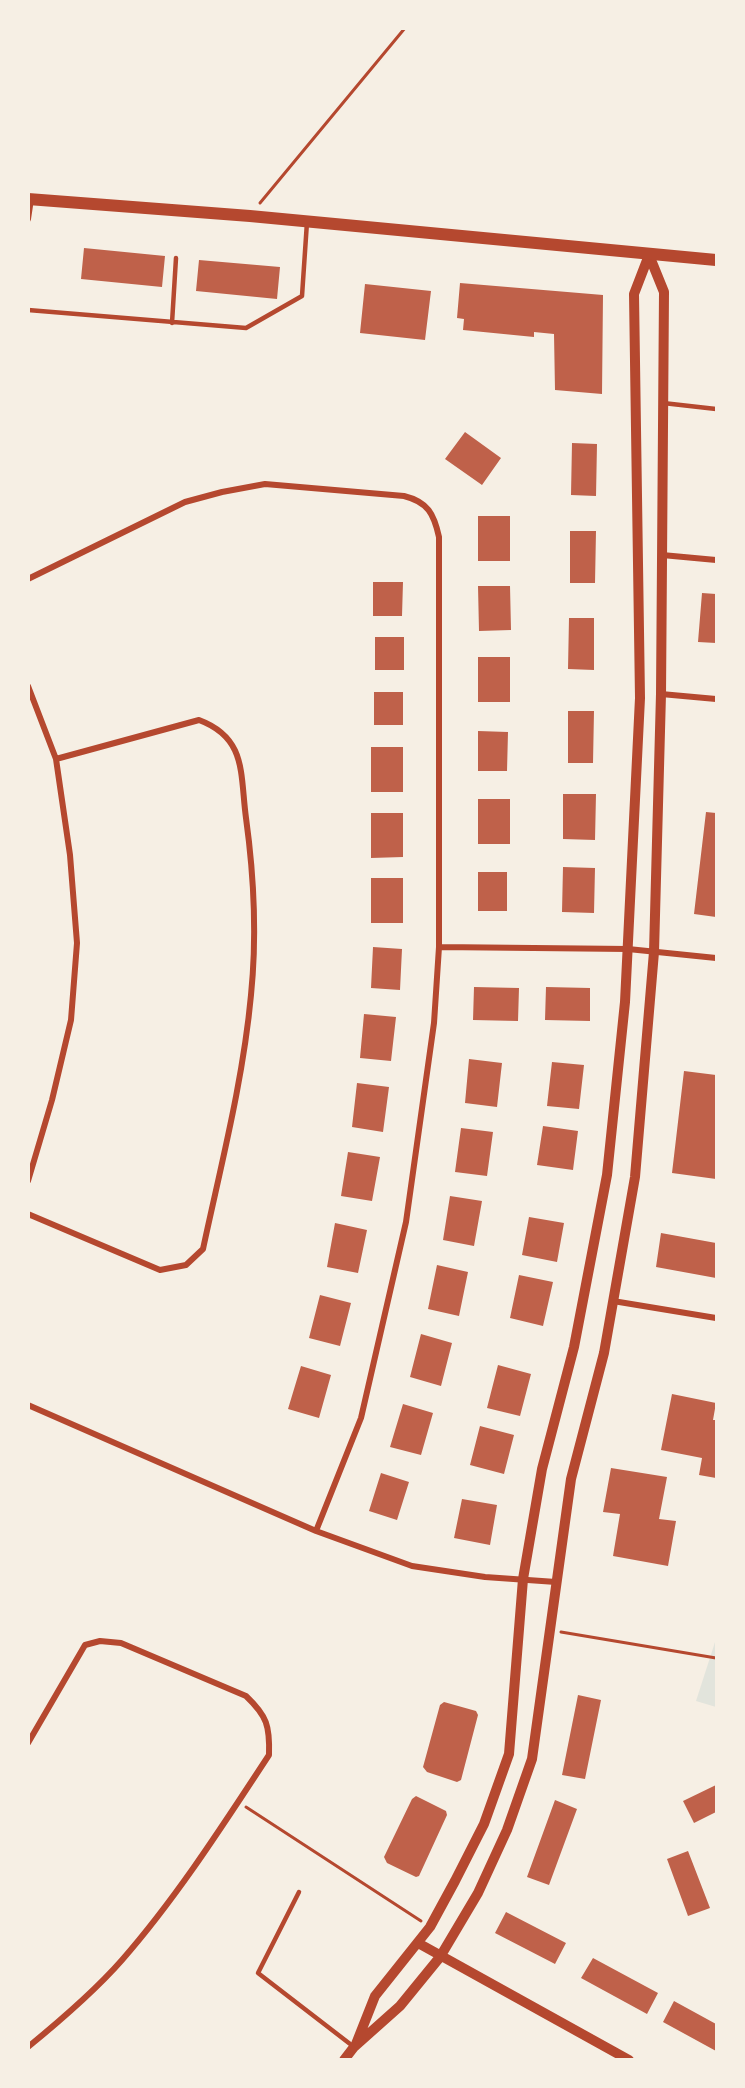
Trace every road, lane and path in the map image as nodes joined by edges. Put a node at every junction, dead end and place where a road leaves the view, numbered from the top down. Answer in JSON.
{"nodes":[{"id":1,"x":405,"y":28,"type":"edge"},
{"id":2,"x":30,"y":199,"type":"edge"},
{"id":3,"x":250,"y":216,"type":"junction"},
{"id":4,"x":28,"y":219,"type":"edge"},
{"id":5,"x":307,"y":222,"type":"junction"},
{"id":6,"x":649,"y":255,"type":"junction"},
{"id":7,"x":176,"y":258,"type":"dead end"},
{"id":8,"x":717,"y":260,"type":"edge"},
{"id":9,"x":28,"y":310,"type":"edge"},
{"id":10,"x":172,"y":323,"type":"junction"},
{"id":11,"x":663,"y":403,"type":"junction"},
{"id":12,"x":717,"y":403,"type":"edge"},
{"id":13,"x":716,"y":409,"type":"edge"},
{"id":14,"x":662,"y":555,"type":"junction"},
{"id":15,"x":717,"y":560,"type":"edge"},
{"id":16,"x":28,"y":579,"type":"edge"},
{"id":17,"x":28,"y":686,"type":"edge"},
{"id":18,"x":662,"y":694,"type":"junction"},
{"id":19,"x":717,"y":699,"type":"edge"},
{"id":20,"x":56,"y":759,"type":"junction"},
{"id":21,"x":439,"y":947,"type":"junction"},
{"id":22,"x":627,"y":950,"type":"junction"},
{"id":23,"x":654,"y":952,"type":"junction"},
{"id":24,"x":717,"y":958,"type":"edge"},
{"id":25,"x":28,"y":1181,"type":"edge"},
{"id":26,"x":28,"y":1214,"type":"edge"},
{"id":27,"x":613,"y":1301,"type":"junction"},
{"id":28,"x":717,"y":1318,"type":"edge"},
{"id":29,"x":28,"y":1405,"type":"edge"},
{"id":30,"x":316,"y":1531,"type":"junction"},
{"id":31,"x":523,"y":1579,"type":"junction"},
{"id":32,"x":556,"y":1582,"type":"junction"},
{"id":33,"x":549,"y":1630,"type":"junction"},
{"id":34,"x":717,"y":1658,"type":"edge"},
{"id":35,"x":28,"y":1743,"type":"edge"},
{"id":36,"x":238,"y":1802,"type":"junction"},
{"id":37,"x":299,"y":1892,"type":"dead end"},
{"id":38,"x":430,"y":1927,"type":"junction"},
{"id":39,"x":418,"y":1943,"type":"junction"},
{"id":40,"x":440,"y":1957,"type":"junction"},
{"id":41,"x":28,"y":2047,"type":"edge"},
{"id":42,"x":354,"y":2047,"type":"junction"},
{"id":43,"x":344,"y":2060,"type":"edge"},
{"id":44,"x":629,"y":2060,"type":"edge"}],
"edges":[{"from":1,"to":3,"type":"path"},
{"from":2,"to":3,"type":"main road"},
{"from":2,"to":4,"type":"street"},
{"from":3,"to":5,"type":"main road"},
{"from":5,"to":6,"type":"main road"},
{"from":5,"to":10,"type":"lane"},
{"from":6,"to":8,"type":"main road"},
{"from":6,"to":11,"type":"street"},
{"from":6,"to":22,"type":"street"},
{"from":7,"to":10,"type":"lane"},
{"from":9,"to":10,"type":"lane"},
{"from":11,"to":13,"type":"lane"},
{"from":11,"to":14,"type":"street"},
{"from":12,"to":13,"type":"lane"},
{"from":14,"to":15,"type":"street"},
{"from":14,"to":18,"type":"street"},
{"from":16,"to":21,"type":"street"},
{"from":17,"to":20,"type":"street"},
{"from":18,"to":19,"type":"street"},
{"from":18,"to":23,"type":"street"},
{"from":20,"to":25,"type":"street"},
{"from":20,"to":26,"type":"street"},
{"from":21,"to":22,"type":"street"},
{"from":21,"to":30,"type":"street"},
{"from":22,"to":23,"type":"street"},
{"from":22,"to":31,"type":"street"},
{"from":23,"to":24,"type":"street"},
{"from":23,"to":27,"type":"street"},
{"from":27,"to":28,"type":"street"},
{"from":27,"to":32,"type":"street"},
{"from":29,"to":30,"type":"street"},
{"from":30,"to":31,"type":"street"},
{"from":31,"to":32,"type":"street"},
{"from":31,"to":38,"type":"street"},
{"from":32,"to":33,"type":"street"},
{"from":33,"to":34,"type":"path"},
{"from":33,"to":40,"type":"street"},
{"from":35,"to":36,"type":"street"},
{"from":36,"to":38,"type":"path"},
{"from":36,"to":41,"type":"street"},
{"from":37,"to":42,"type":"lane"},
{"from":38,"to":39,"type":"street"},
{"from":39,"to":40,"type":"street"},
{"from":39,"to":42,"type":"street"},
{"from":40,"to":42,"type":"street"},
{"from":40,"to":44,"type":"street"},
{"from":42,"to":43,"type":"street"}]}
